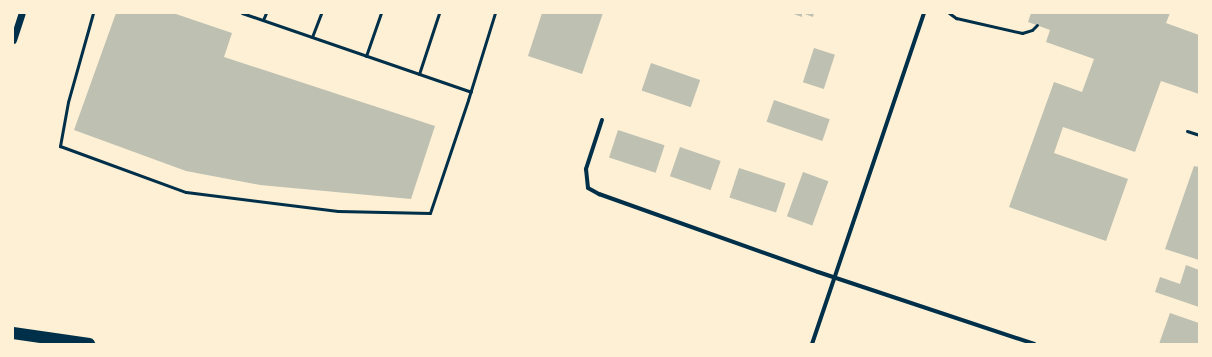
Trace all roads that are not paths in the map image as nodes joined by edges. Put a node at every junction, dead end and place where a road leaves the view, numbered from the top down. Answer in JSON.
{"nodes":[{"id":1,"x":22,"y":13,"type":"edge"},
{"id":2,"x":93,"y":13,"type":"edge"},
{"id":3,"x":242,"y":13,"type":"edge"},
{"id":4,"x":266,"y":13,"type":"edge"},
{"id":5,"x":321,"y":13,"type":"edge"},
{"id":6,"x":381,"y":13,"type":"edge"},
{"id":7,"x":439,"y":13,"type":"edge"},
{"id":8,"x":495,"y":13,"type":"edge"},
{"id":9,"x":924,"y":13,"type":"edge"},
{"id":10,"x":949,"y":13,"type":"edge"},
{"id":11,"x":263,"y":20,"type":"junction"},
{"id":12,"x":1037,"y":25,"type":"dead end"},
{"id":13,"x":312,"y":37,"type":"junction"},
{"id":14,"x":13,"y":40,"type":"edge"},
{"id":15,"x":366,"y":56,"type":"junction"},
{"id":16,"x":419,"y":74,"type":"junction"},
{"id":17,"x":471,"y":92,"type":"junction"},
{"id":18,"x":602,"y":120,"type":"dead end"},
{"id":19,"x":1187,"y":131,"type":"dead end"},
{"id":20,"x":1199,"y":135,"type":"edge"},
{"id":21,"x":835,"y":278,"type":"junction"},
{"id":22,"x":13,"y":333,"type":"edge"},
{"id":23,"x":89,"y":344,"type":"edge"},
{"id":24,"x":812,"y":344,"type":"edge"},
{"id":25,"x":1034,"y":344,"type":"edge"}],
"edges":[{"from":1,"to":14,"type":"street"},
{"from":2,"to":17,"type":"lane"},
{"from":3,"to":11,"type":"lane"},
{"from":4,"to":11,"type":"lane"},
{"from":5,"to":13,"type":"lane"},
{"from":6,"to":15,"type":"lane"},
{"from":7,"to":16,"type":"lane"},
{"from":8,"to":17,"type":"lane"},
{"from":9,"to":21,"type":"street"},
{"from":10,"to":12,"type":"lane"},
{"from":11,"to":13,"type":"lane"},
{"from":13,"to":15,"type":"lane"},
{"from":15,"to":16,"type":"lane"},
{"from":16,"to":17,"type":"lane"},
{"from":18,"to":21,"type":"street"},
{"from":19,"to":20,"type":"lane"},
{"from":21,"to":24,"type":"street"},
{"from":21,"to":25,"type":"street"},
{"from":22,"to":23,"type":"highway"}]}
